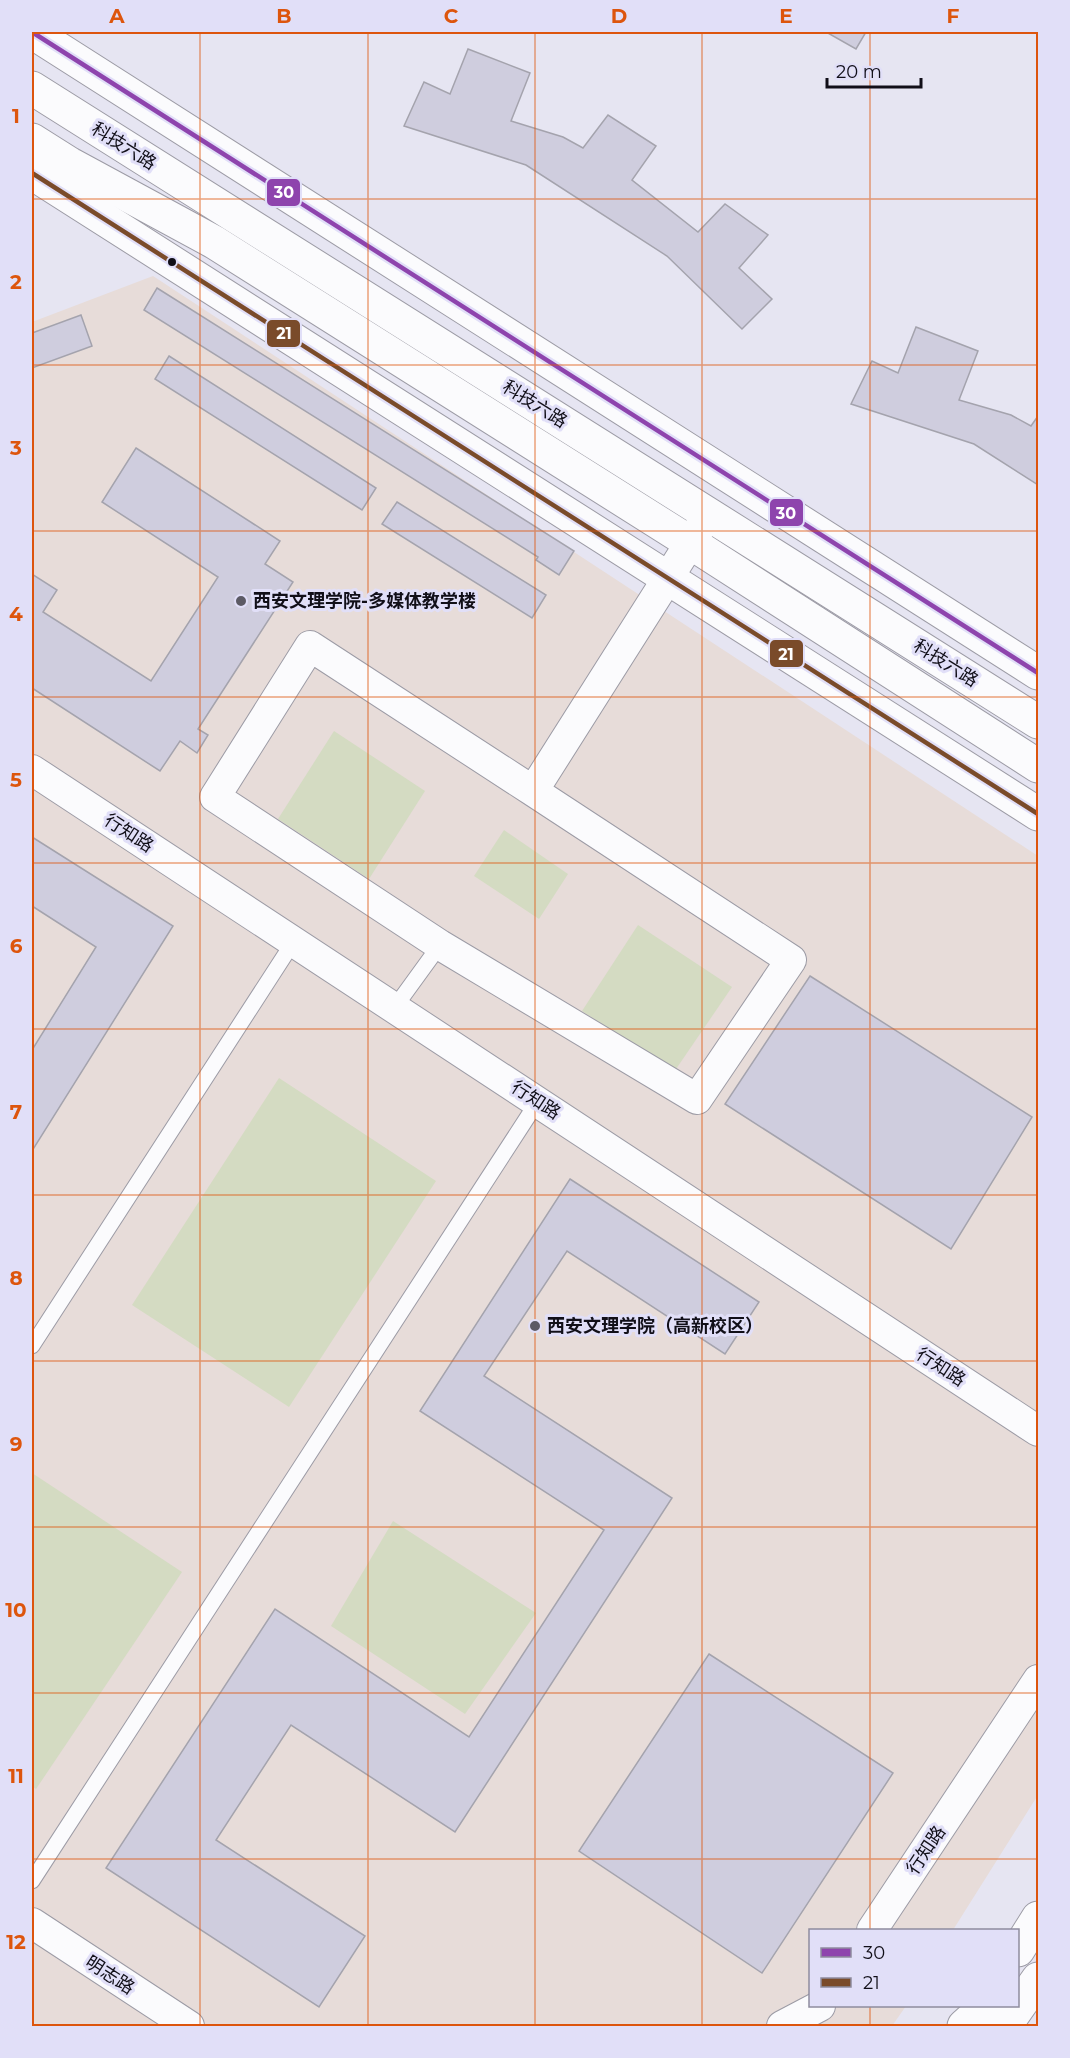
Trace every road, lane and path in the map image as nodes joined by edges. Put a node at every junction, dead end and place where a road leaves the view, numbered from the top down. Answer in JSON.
{"nodes":[{"id":1,"x":32,"y":32,"type":"edge"},
{"id":2,"x":32,"y":88,"type":"edge"},
{"id":3,"x":32,"y":140,"type":"edge"},
{"id":4,"x":32,"y":173,"type":"edge"},
{"id":5,"x":708,"y":513,"type":"junction"},
{"id":6,"x":691,"y":543,"type":"junction"},
{"id":7,"x":669,"y":578,"type":"junction"},
{"id":8,"x":1038,"y":673,"type":"edge"},
{"id":9,"x":1038,"y":722,"type":"edge"},
{"id":10,"x":1038,"y":766,"type":"edge"},
{"id":11,"x":32,"y":770,"type":"edge"},
{"id":12,"x":533,"y":791,"type":"junction"},
{"id":13,"x":1038,"y":814,"type":"edge"},
{"id":14,"x":294,"y":941,"type":"junction"},
{"id":15,"x":440,"y":945,"type":"junction"},
{"id":16,"x":395,"y":1007,"type":"junction"},
{"id":17,"x":538,"y":1101,"type":"junction"},
{"id":18,"x":32,"y":1346,"type":"edge"},
{"id":19,"x":1038,"y":1431,"type":"edge"},
{"id":20,"x":1038,"y":1680,"type":"edge"},
{"id":21,"x":32,"y":1881,"type":"edge"},
{"id":22,"x":1038,"y":1918,"type":"edge"},
{"id":23,"x":32,"y":1923,"type":"edge"},
{"id":24,"x":873,"y":1929,"type":"edge"},
{"id":25,"x":1019,"y":1947,"type":"edge"},
{"id":26,"x":1038,"y":1979,"type":"edge"},
{"id":27,"x":1019,"y":2006,"type":"edge"},
{"id":28,"x":818,"y":2007,"type":"edge"},
{"id":29,"x":981,"y":2007,"type":"edge"},
{"id":30,"x":1018,"y":2007,"type":"edge"},
{"id":31,"x":189,"y":2026,"type":"edge"},
{"id":32,"x":782,"y":2026,"type":"edge"},
{"id":33,"x":964,"y":2026,"type":"edge"},
{"id":34,"x":1005,"y":2026,"type":"edge"}],
"edges":[{"from":1,"to":8,"type":"main road"},
{"from":2,"to":5,"type":"main road","name":"科技六路"},
{"from":3,"to":6,"type":"main road","name":"科技六路"},
{"from":4,"to":7,"type":"main road"},
{"from":5,"to":6,"type":"street"},
{"from":5,"to":9,"type":"main road","name":"科技六路"},
{"from":6,"to":7,"type":"street"},
{"from":6,"to":10,"type":"main road","name":"科技六路"},
{"from":7,"to":12,"type":"street"},
{"from":7,"to":13,"type":"main road"},
{"from":11,"to":14,"type":"street","name":"行知路"},
{"from":12,"to":15,"type":"street"},
{"from":12,"to":15,"type":"street"},
{"from":14,"to":16,"type":"street","name":"行知路"},
{"from":14,"to":18,"type":"lane"},
{"from":15,"to":16,"type":"lane"},
{"from":16,"to":17,"type":"street","name":"行知路"},
{"from":17,"to":19,"type":"street","name":"行知路"},
{"from":17,"to":21,"type":"lane"},
{"from":20,"to":24,"type":"street","name":"行知路"},
{"from":22,"to":25,"type":"main road"},
{"from":23,"to":31,"type":"street","name":"明志路"},
{"from":26,"to":27,"type":"main road"},
{"from":28,"to":32,"type":"street"},
{"from":29,"to":33,"type":"main road"},
{"from":30,"to":34,"type":"main road"}]}
